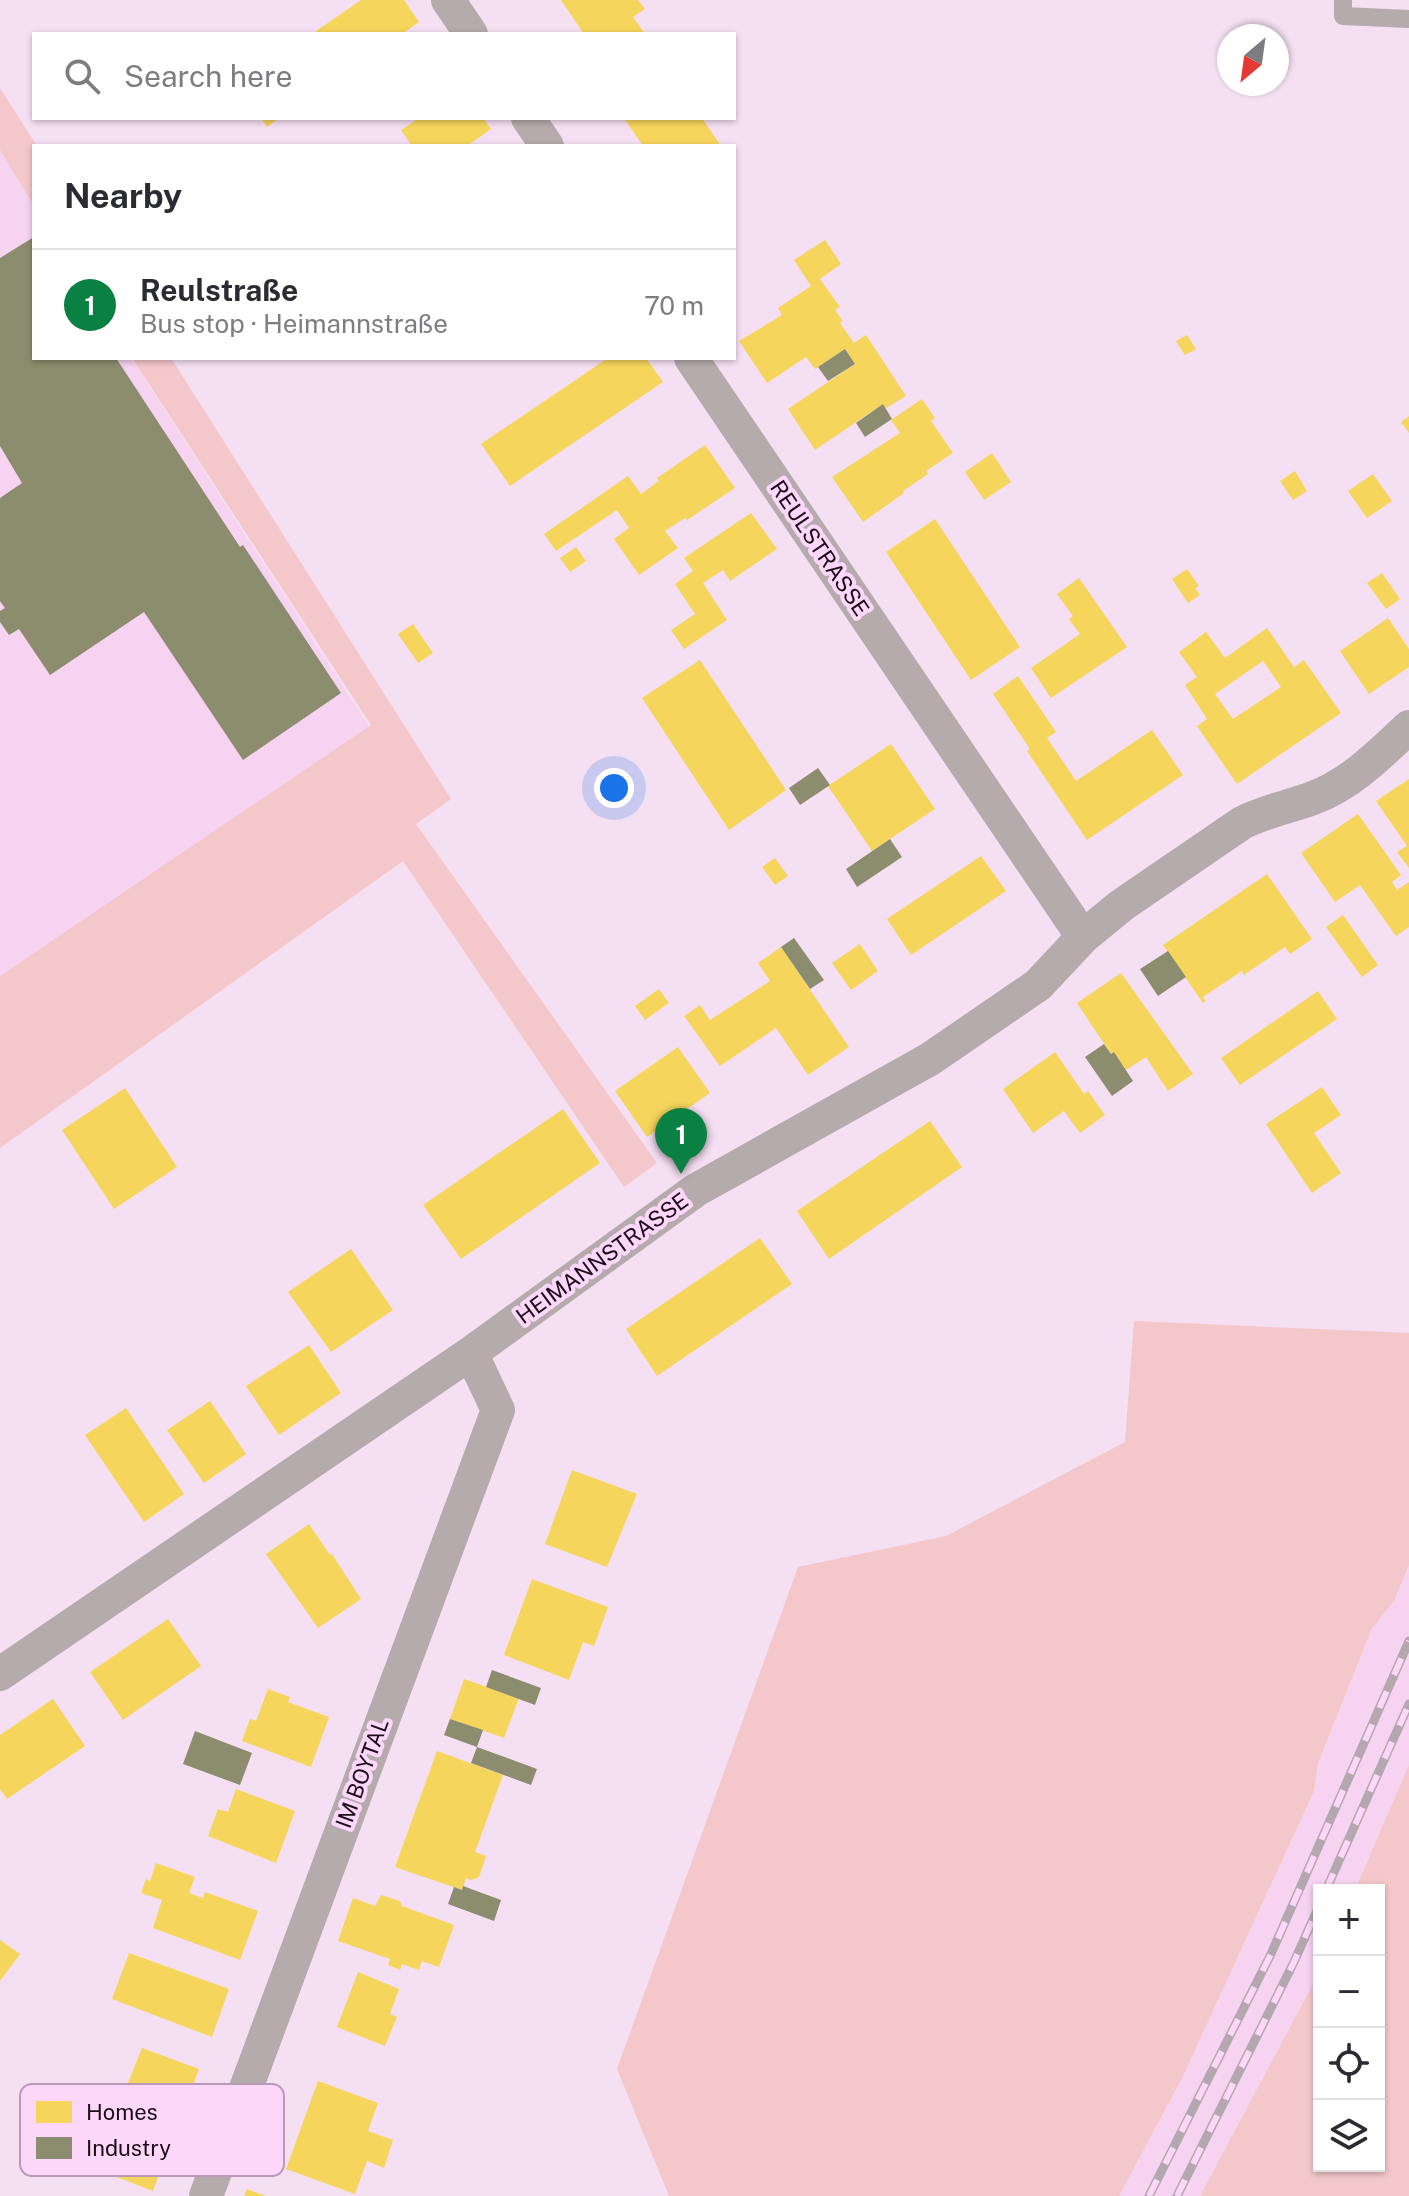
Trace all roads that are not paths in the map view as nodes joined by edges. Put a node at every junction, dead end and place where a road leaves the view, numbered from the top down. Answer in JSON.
{"nodes":[{"id":1,"x":448,"y":0,"type":"edge"},
{"id":2,"x":1343,"y":0,"type":"edge"},
{"id":3,"x":1409,"y":19,"type":"edge"},
{"id":4,"x":470,"y":32,"type":"edge"},
{"id":5,"x":529,"y":120,"type":"edge"},
{"id":6,"x":546,"y":144,"type":"edge"},
{"id":7,"x":692,"y":360,"type":"edge"},
{"id":8,"x":1409,"y":727,"type":"edge"},
{"id":9,"x":1083,"y":937,"type":"junction"},
{"id":10,"x":471,"y":1353,"type":"junction"},
{"id":11,"x":0,"y":1674,"type":"edge"},
{"id":12,"x":248,"y":2084,"type":"edge"},
{"id":13,"x":213,"y":2176,"type":"edge"},
{"id":14,"x":206,"y":2196,"type":"edge"}],
"edges":[{"from":1,"to":4,"type":"street"},
{"from":2,"to":3,"type":"lane"},
{"from":5,"to":6,"type":"street"},
{"from":7,"to":9,"type":"street","name":"REULSTRASSE"},
{"from":8,"to":9,"type":"street","name":"HEIMANNSTRASSE"},
{"from":9,"to":10,"type":"street","name":"HEIMANNSTRASSE"},
{"from":10,"to":11,"type":"street","name":"HEIMANNSTRASSE"},
{"from":10,"to":12,"type":"street","name":"IM BOYTAL"},
{"from":13,"to":14,"type":"street","name":"IM BOYTAL"}]}
